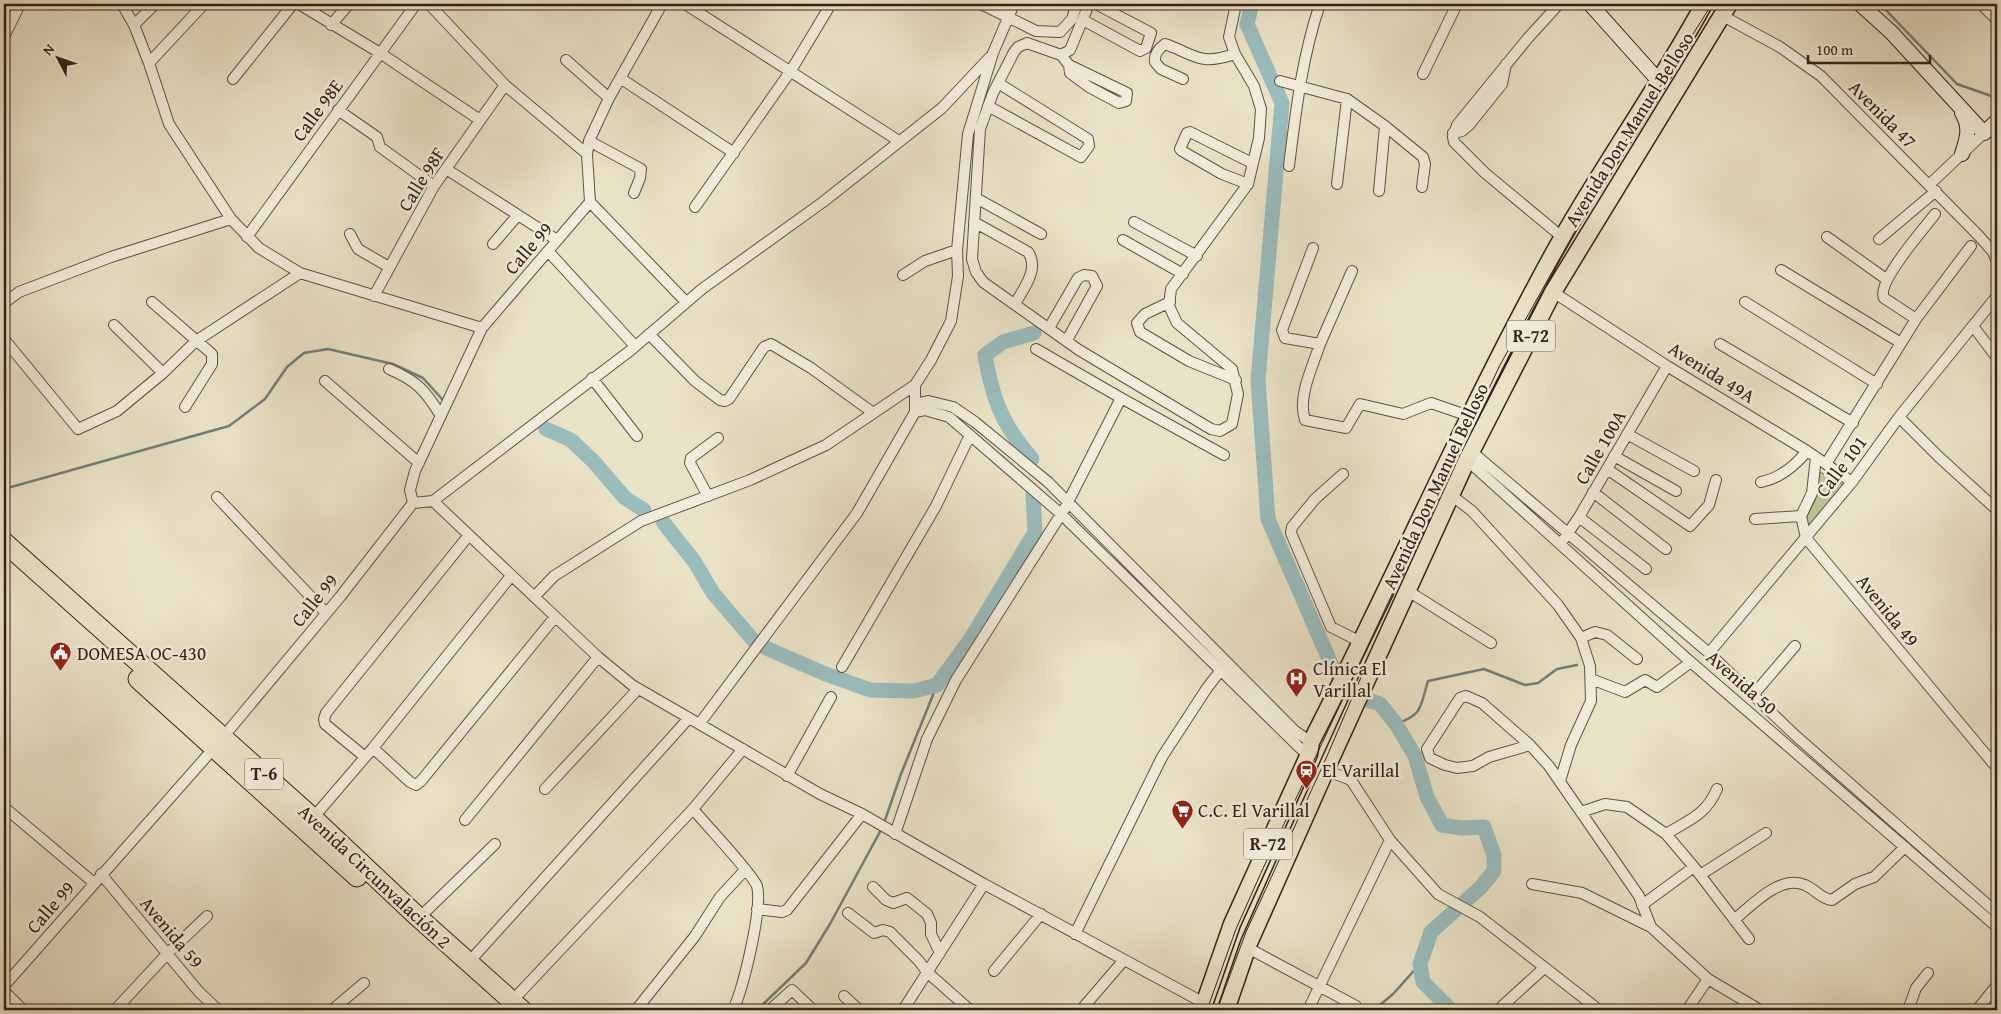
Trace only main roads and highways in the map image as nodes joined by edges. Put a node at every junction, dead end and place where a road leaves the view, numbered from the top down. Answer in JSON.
{"nodes":[{"id":1,"x":1704,"y":4,"type":"edge"},
{"id":2,"x":1726,"y":10,"type":"edge"},
{"id":3,"x":4,"y":542,"type":"edge"},
{"id":4,"x":4,"y":558,"type":"edge"},
{"id":5,"x":218,"y":743,"type":"junction"},
{"id":6,"x":513,"y":1007,"type":"edge"},
{"id":7,"x":1203,"y":1007,"type":"edge"},
{"id":8,"x":1226,"y":1010,"type":"edge"}],
"edges":[{"from":1,"to":7,"type":"main road","name":"Avenida Don Manuel Belloso","number":"R-72"},
{"from":2,"to":8,"type":"main road","name":"Avenida Don Manuel Belloso","number":"R-72"},
{"from":3,"to":5,"type":"highway","name":"Avenida Circunvalación 2","number":"T-6"},
{"from":4,"to":5,"type":"highway","name":"Avenida Circunvalación 2","number":"T-6"},
{"from":5,"to":6,"type":"highway","name":"Avenida Circunvalación 2","number":"T-6"},
{"from":5,"to":6,"type":"highway","name":"Avenida Circunvalación 2","number":"T-6"}]}
